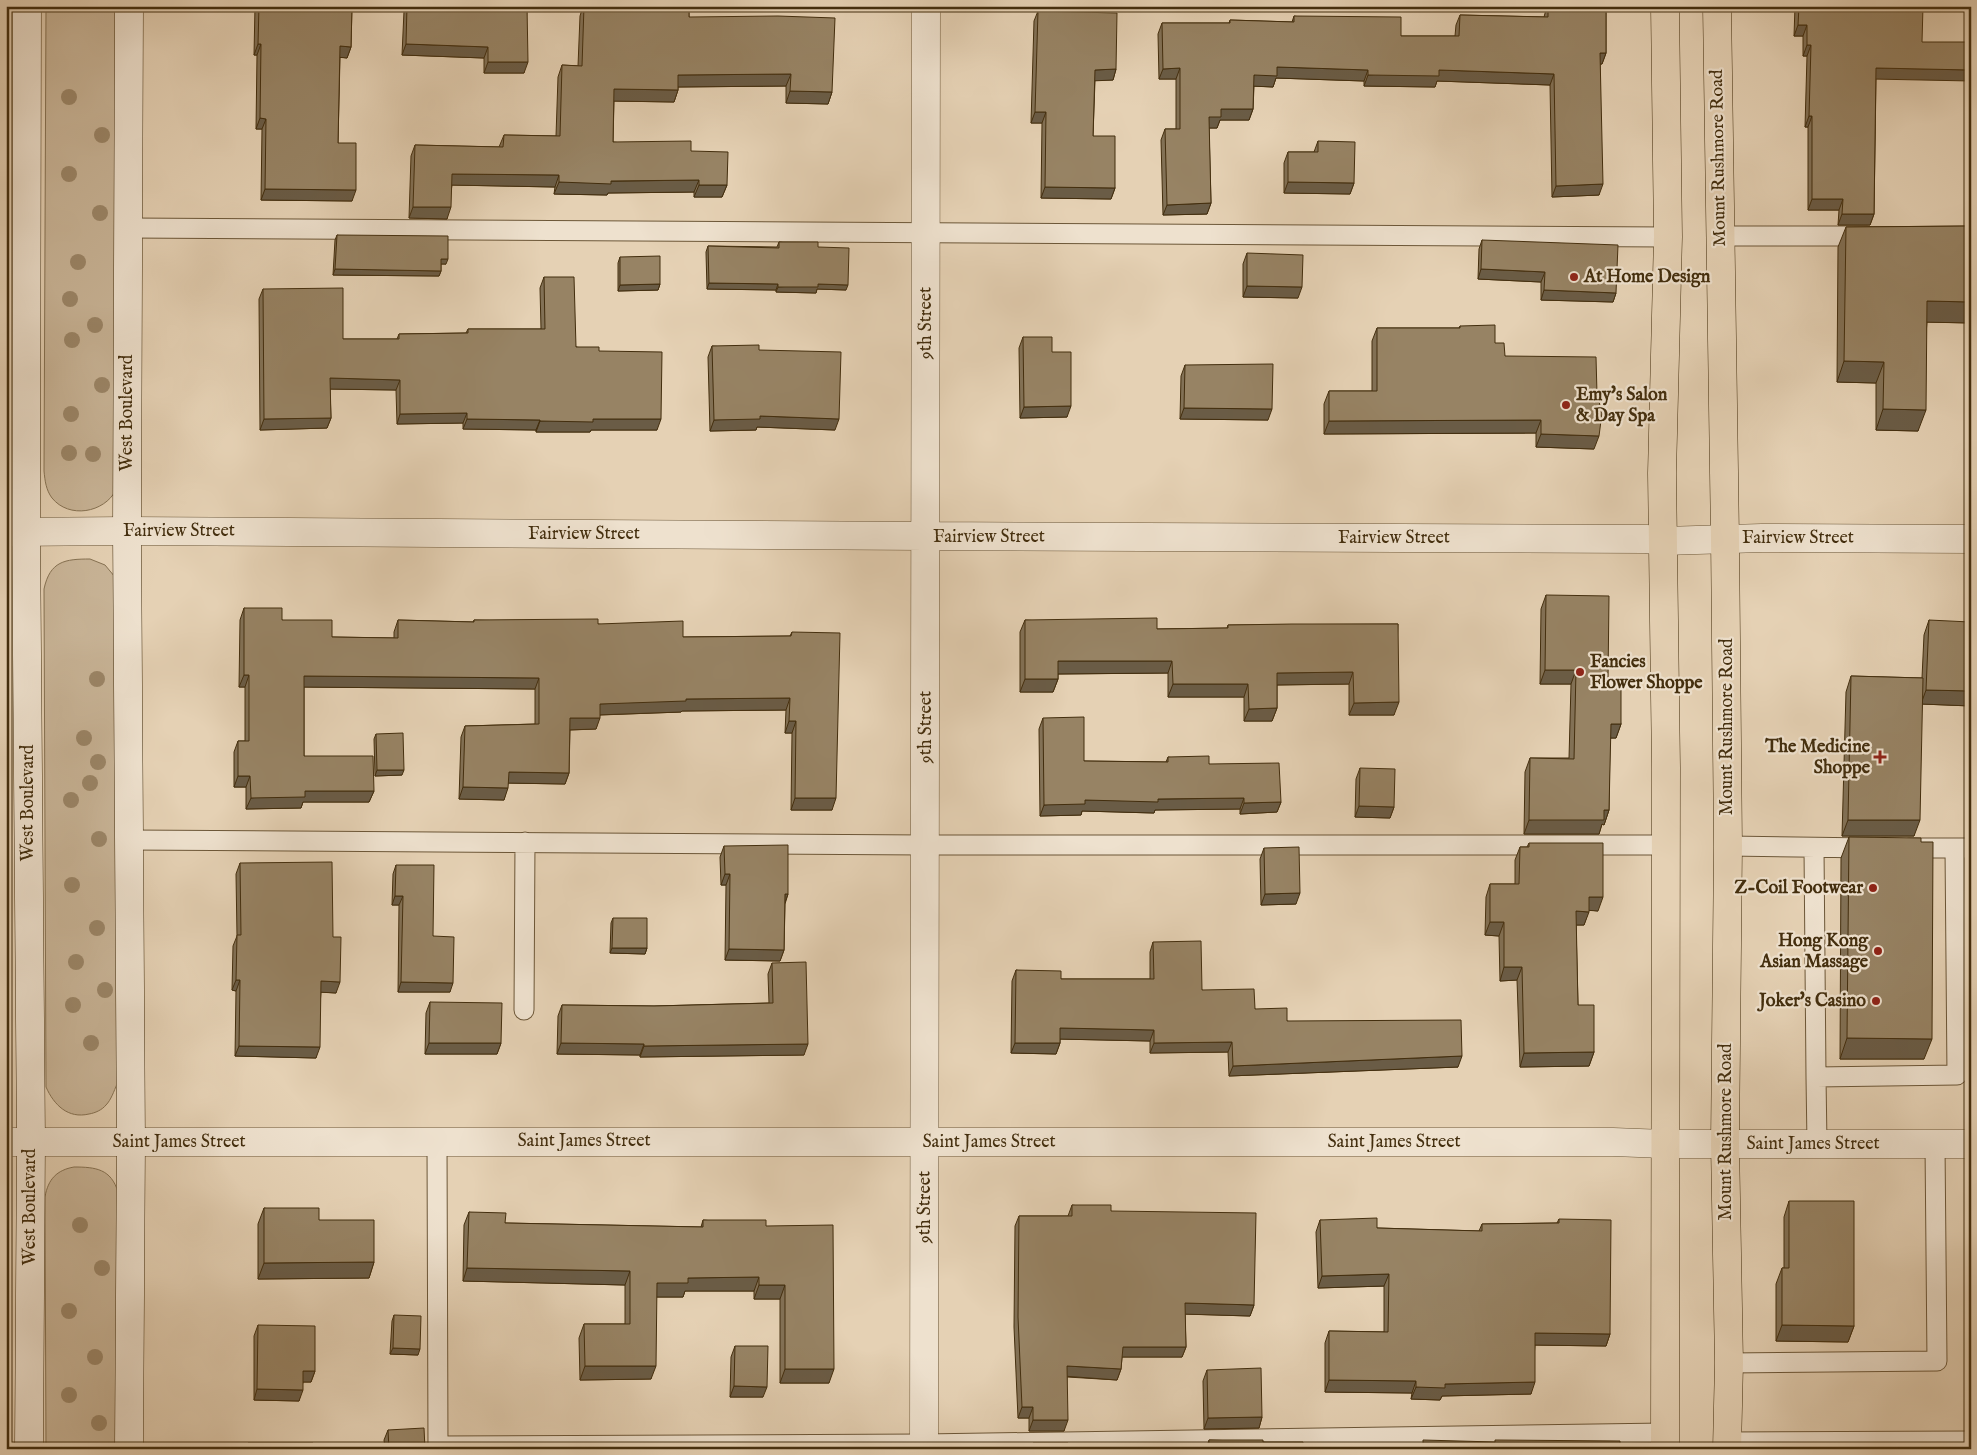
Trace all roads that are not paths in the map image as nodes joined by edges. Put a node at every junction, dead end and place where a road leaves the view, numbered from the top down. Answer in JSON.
{"nodes":[{"id":1,"x":28,"y":6,"type":"edge"},
{"id":2,"x":129,"y":6,"type":"edge"},
{"id":3,"x":926,"y":6,"type":"edge"},
{"id":4,"x":1665,"y":6,"type":"edge"},
{"id":5,"x":1716,"y":6,"type":"edge"},
{"id":6,"x":128,"y":228,"type":"junction"},
{"id":7,"x":927,"y":233,"type":"junction"},
{"id":8,"x":1721,"y":236,"type":"junction"},
{"id":9,"x":1882,"y":236,"type":"edge"},
{"id":10,"x":1668,"y":237,"type":"junction"},
{"id":11,"x":127,"y":531,"type":"junction"},
{"id":12,"x":16,"y":532,"type":"edge"},
{"id":13,"x":925,"y":536,"type":"junction"},
{"id":14,"x":1725,"y":538,"type":"junction"},
{"id":15,"x":1971,"y":539,"type":"edge"},
{"id":16,"x":1664,"y":541,"type":"junction"},
{"id":17,"x":129,"y":840,"type":"junction"},
{"id":18,"x":525,"y":842,"type":"junction"},
{"id":19,"x":926,"y":845,"type":"junction"},
{"id":20,"x":1665,"y":845,"type":"junction"},
{"id":21,"x":1728,"y":846,"type":"junction"},
{"id":22,"x":1814,"y":848,"type":"junction"},
{"id":23,"x":1963,"y":848,"type":"edge"},
{"id":24,"x":524,"y":1010,"type":"dead end"},
{"id":25,"x":1816,"y":1076,"type":"junction"},
{"id":26,"x":437,"y":1141,"type":"junction"},
{"id":27,"x":19,"y":1142,"type":"edge"},
{"id":28,"x":131,"y":1142,"type":"junction"},
{"id":29,"x":925,"y":1142,"type":"junction"},
{"id":30,"x":1665,"y":1144,"type":"junction"},
{"id":31,"x":1725,"y":1144,"type":"junction"},
{"id":32,"x":1818,"y":1144,"type":"junction"},
{"id":33,"x":1935,"y":1144,"type":"junction"},
{"id":34,"x":1971,"y":1144,"type":"edge"},
{"id":35,"x":1728,"y":1363,"type":"junction"},
{"id":36,"x":1665,"y":1441,"type":"edge"},
{"id":37,"x":1971,"y":1441,"type":"edge"},
{"id":38,"x":924,"y":1446,"type":"edge"},
{"id":39,"x":1727,"y":1446,"type":"edge"},
{"id":40,"x":438,"y":1448,"type":"edge"},
{"id":41,"x":29,"y":1449,"type":"edge"},
{"id":42,"x":129,"y":1449,"type":"edge"}],
"edges":[{"from":1,"to":12,"type":"street","name":"West Boulevard"},
{"from":2,"to":6,"type":"street","name":"West Boulevard"},
{"from":3,"to":7,"type":"street","name":"9th Street"},
{"from":4,"to":10,"type":"highway"},
{"from":5,"to":8,"type":"highway","name":"Mount Rushmore Road"},
{"from":6,"to":7,"type":"lane"},
{"from":6,"to":11,"type":"street","name":"West Boulevard"},
{"from":7,"to":10,"type":"lane"},
{"from":7,"to":13,"type":"street","name":"9th Street"},
{"from":8,"to":9,"type":"lane"},
{"from":8,"to":14,"type":"highway","name":"Mount Rushmore Road"},
{"from":10,"to":16,"type":"highway"},
{"from":11,"to":12,"type":"street","name":"Fairview Street"},
{"from":11,"to":13,"type":"street","name":"Fairview Street"},
{"from":11,"to":17,"type":"street","name":"West Boulevard"},
{"from":12,"to":27,"type":"street","name":"West Boulevard"},
{"from":13,"to":16,"type":"street","name":"Fairview Street"},
{"from":13,"to":19,"type":"street","name":"9th Street"},
{"from":14,"to":15,"type":"street","name":"Fairview Street"},
{"from":14,"to":16,"type":"street","name":"Fairview Street"},
{"from":14,"to":21,"type":"highway","name":"Mount Rushmore Road"},
{"from":16,"to":20,"type":"highway"},
{"from":17,"to":18,"type":"lane"},
{"from":17,"to":28,"type":"street","name":"West Boulevard"},
{"from":18,"to":19,"type":"lane"},
{"from":18,"to":24,"type":"lane"},
{"from":19,"to":20,"type":"lane"},
{"from":19,"to":29,"type":"street","name":"9th Street"},
{"from":20,"to":30,"type":"highway"},
{"from":21,"to":22,"type":"lane"},
{"from":21,"to":31,"type":"highway","name":"Mount Rushmore Road"},
{"from":22,"to":23,"type":"lane"},
{"from":22,"to":25,"type":"lane"},
{"from":23,"to":25,"type":"lane"},
{"from":25,"to":32,"type":"lane"},
{"from":26,"to":28,"type":"street","name":"Saint James Street"},
{"from":26,"to":29,"type":"street","name":"Saint James Street"},
{"from":26,"to":40,"type":"lane"},
{"from":27,"to":28,"type":"street","name":"Saint James Street"},
{"from":27,"to":41,"type":"street","name":"West Boulevard"},
{"from":28,"to":42,"type":"street","name":"West Boulevard"},
{"from":29,"to":30,"type":"street","name":"Saint James Street"},
{"from":29,"to":38,"type":"street","name":"9th Street"},
{"from":30,"to":31,"type":"street","name":"Saint James Street"},
{"from":30,"to":36,"type":"highway"},
{"from":31,"to":32,"type":"street","name":"Saint James Street"},
{"from":31,"to":35,"type":"highway","name":"Mount Rushmore Road"},
{"from":32,"to":33,"type":"street","name":"Saint James Street"},
{"from":33,"to":34,"type":"street","name":"Saint James Street"},
{"from":33,"to":35,"type":"lane"},
{"from":35,"to":39,"type":"highway","name":"Mount Rushmore Road"},
{"from":36,"to":38,"type":"lane"},
{"from":37,"to":39,"type":"lane"},
{"from":38,"to":40,"type":"lane"}]}
